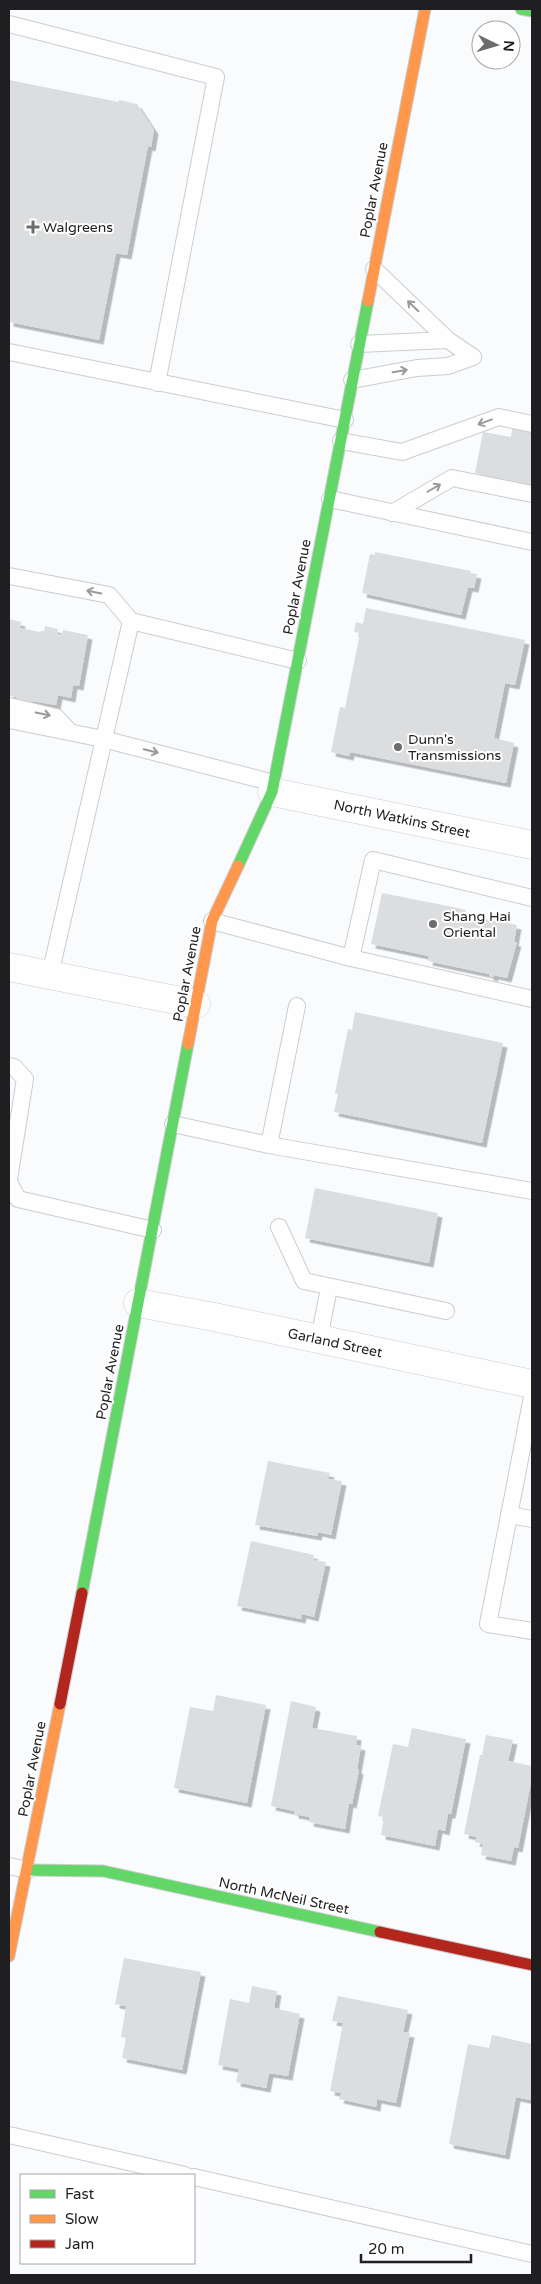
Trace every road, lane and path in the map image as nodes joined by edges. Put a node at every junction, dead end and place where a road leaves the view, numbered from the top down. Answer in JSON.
{"nodes":[{"id":1,"x":425,"y":9,"type":"edge"},
{"id":2,"x":521,"y":9,"type":"edge"},
{"id":3,"x":532,"y":11,"type":"edge"},
{"id":4,"x":9,"y":24,"type":"edge"},
{"id":5,"x":374,"y":268,"type":"junction"},
{"id":6,"x":448,"y":340,"type":"junction"},
{"id":7,"x":359,"y":344,"type":"junction"},
{"id":8,"x":9,"y":352,"type":"edge"},
{"id":9,"x":352,"y":380,"type":"junction"},
{"id":10,"x":157,"y":383,"type":"junction"},
{"id":11,"x":344,"y":420,"type":"junction"},
{"id":12,"x":532,"y":424,"type":"edge"},
{"id":13,"x":341,"y":441,"type":"junction"},
{"id":14,"x":532,"y":494,"type":"edge"},
{"id":15,"x":330,"y":499,"type":"junction"},
{"id":16,"x":392,"y":513,"type":"junction"},
{"id":17,"x":532,"y":542,"type":"edge"},
{"id":18,"x":9,"y":576,"type":"edge"},
{"id":19,"x":131,"y":621,"type":"junction"},
{"id":20,"x":298,"y":661,"type":"junction"},
{"id":21,"x":9,"y":706,"type":"edge"},
{"id":22,"x":9,"y":720,"type":"edge"},
{"id":23,"x":70,"y":732,"type":"junction"},
{"id":24,"x":103,"y":740,"type":"junction"},
{"id":25,"x":273,"y":787,"type":"junction"},
{"id":26,"x":532,"y":845,"type":"edge"},
{"id":27,"x":532,"y":898,"type":"edge"},
{"id":28,"x":212,"y":921,"type":"junction"},
{"id":29,"x":351,"y":958,"type":"junction"},
{"id":30,"x":9,"y":967,"type":"edge"},
{"id":31,"x":50,"y":975,"type":"junction"},
{"id":32,"x":532,"y":999,"type":"edge"},
{"id":33,"x":196,"y":1004,"type":"junction"},
{"id":34,"x":297,"y":1006,"type":"dead end"},
{"id":35,"x":9,"y":1066,"type":"edge"},
{"id":36,"x":173,"y":1124,"type":"junction"},
{"id":37,"x":269,"y":1145,"type":"junction"},
{"id":38,"x":9,"y":1181,"type":"edge"},
{"id":39,"x":532,"y":1191,"type":"edge"},
{"id":40,"x":14,"y":1199,"type":"edge"},
{"id":41,"x":280,"y":1227,"type":"dead end"},
{"id":42,"x":153,"y":1230,"type":"junction"},
{"id":43,"x":328,"y":1288,"type":"junction"},
{"id":44,"x":138,"y":1304,"type":"junction"},
{"id":45,"x":446,"y":1311,"type":"dead end"},
{"id":46,"x":318,"y":1339,"type":"junction"},
{"id":47,"x":532,"y":1384,"type":"edge"},
{"id":48,"x":532,"y":1397,"type":"edge"},
{"id":49,"x":509,"y":1515,"type":"junction"},
{"id":50,"x":532,"y":1519,"type":"edge"},
{"id":51,"x":532,"y":1631,"type":"edge"},
{"id":52,"x":9,"y":1866,"type":"edge"},
{"id":53,"x":28,"y":1870,"type":"junction"},
{"id":54,"x":9,"y":1956,"type":"edge"},
{"id":55,"x":532,"y":1965,"type":"edge"},
{"id":56,"x":9,"y":2135,"type":"edge"},
{"id":57,"x":182,"y":2174,"type":"edge"},
{"id":58,"x":195,"y":2177,"type":"edge"},
{"id":59,"x":532,"y":2254,"type":"edge"}],
"edges":[{"from":1,"to":5,"type":"main road","name":"Poplar Avenue"},
{"from":2,"to":3,"type":"main road"},
{"from":4,"to":10,"type":"lane"},
{"from":6,"to":5,"type":"lane","one_way":true},
{"from":5,"to":7,"type":"main road","name":"Poplar Avenue"},
{"from":6,"to":7,"type":"lane"},
{"from":9,"to":6,"type":"lane","one_way":true},
{"from":7,"to":9,"type":"main road","name":"Poplar Avenue"},
{"from":8,"to":10,"type":"lane"},
{"from":9,"to":11,"type":"main road","name":"Poplar Avenue"},
{"from":10,"to":11,"type":"lane"},
{"from":11,"to":13,"type":"main road","name":"Poplar Avenue"},
{"from":12,"to":13,"type":"lane","one_way":true},
{"from":13,"to":15,"type":"main road","name":"Poplar Avenue"},
{"from":16,"to":14,"type":"lane","one_way":true},
{"from":15,"to":16,"type":"lane"},
{"from":15,"to":20,"type":"main road","name":"Poplar Avenue"},
{"from":16,"to":17,"type":"lane"},
{"from":19,"to":18,"type":"lane","one_way":true},
{"from":19,"to":20,"type":"lane"},
{"from":19,"to":24,"type":"lane"},
{"from":20,"to":25,"type":"main road","name":"Poplar Avenue"},
{"from":21,"to":23,"type":"lane","one_way":true},
{"from":22,"to":23,"type":"lane"},
{"from":23,"to":24,"type":"lane"},
{"from":24,"to":25,"type":"lane","one_way":true},
{"from":24,"to":31,"type":"lane"},
{"from":25,"to":26,"type":"street","name":"North Watkins Street"},
{"from":25,"to":28,"type":"main road","name":"Poplar Avenue"},
{"from":27,"to":29,"type":"lane"},
{"from":28,"to":29,"type":"lane"},
{"from":28,"to":33,"type":"main road","name":"Poplar Avenue"},
{"from":29,"to":32,"type":"lane"},
{"from":30,"to":31,"type":"street"},
{"from":31,"to":33,"type":"street"},
{"from":33,"to":36,"type":"main road","name":"Poplar Avenue"},
{"from":34,"to":37,"type":"lane"},
{"from":35,"to":38,"type":"lane"},
{"from":36,"to":37,"type":"lane"},
{"from":36,"to":42,"type":"main road","name":"Poplar Avenue"},
{"from":37,"to":39,"type":"lane"},
{"from":38,"to":40,"type":"lane"},
{"from":40,"to":42,"type":"lane"},
{"from":41,"to":43,"type":"lane"},
{"from":42,"to":44,"type":"main road","name":"Poplar Avenue"},
{"from":43,"to":45,"type":"lane"},
{"from":43,"to":46,"type":"lane"},
{"from":44,"to":46,"type":"street","name":"Garland Street"},
{"from":44,"to":53,"type":"main road","name":"Poplar Avenue"},
{"from":46,"to":47,"type":"street","name":"Garland Street"},
{"from":48,"to":49,"type":"lane"},
{"from":49,"to":50,"type":"lane"},
{"from":49,"to":51,"type":"lane"},
{"from":52,"to":53,"type":"lane"},
{"from":53,"to":54,"type":"main road","name":"Poplar Avenue"},
{"from":53,"to":55,"type":"main road","name":"North McNeil Street"},
{"from":56,"to":57,"type":"lane"},
{"from":58,"to":59,"type":"lane"}]}
